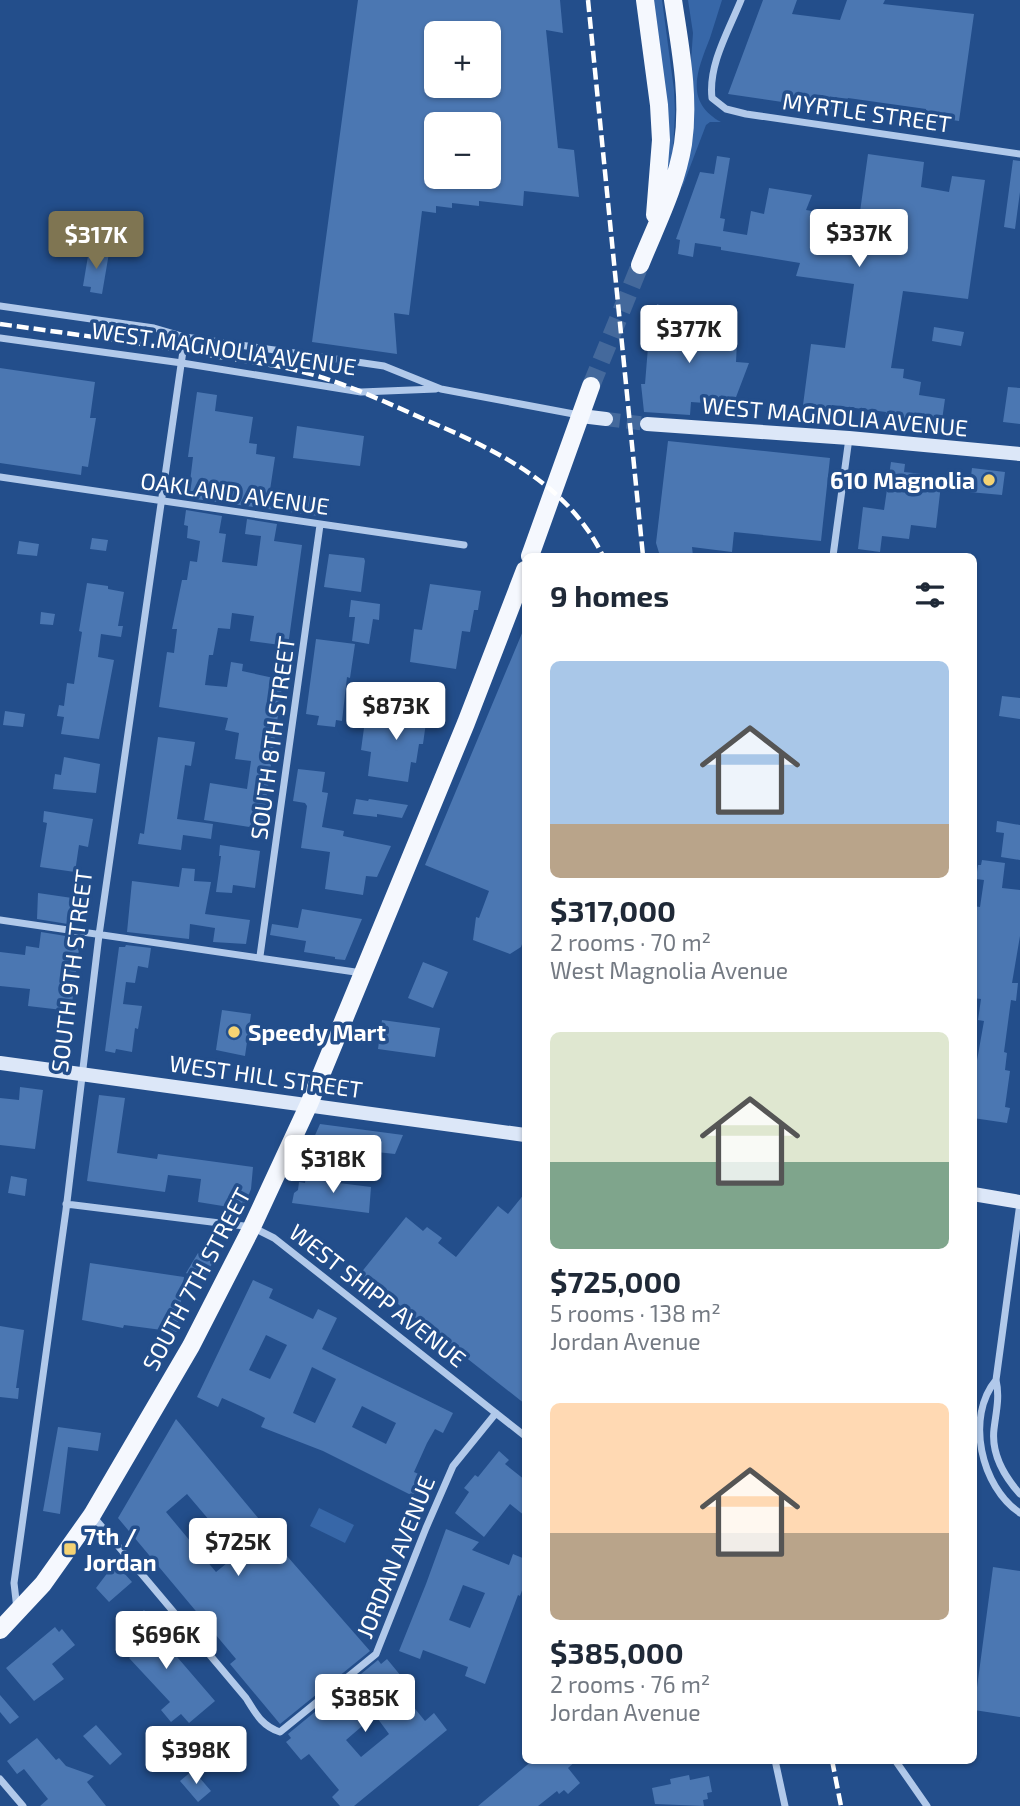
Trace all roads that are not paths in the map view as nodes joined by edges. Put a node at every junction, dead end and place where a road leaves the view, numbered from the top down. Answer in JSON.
{"nodes":[{"id":1,"x":645,"y":0,"type":"edge"},
{"id":2,"x":673,"y":0,"type":"edge"},
{"id":3,"x":741,"y":0,"type":"edge"},
{"id":4,"x":1020,"y":154,"type":"edge"},
{"id":5,"x":653,"y":232,"type":"junction"},
{"id":6,"x":640,"y":265,"type":"tunnel mouth"},
{"id":7,"x":0,"y":306,"type":"edge"},
{"id":8,"x":186,"y":337,"type":"junction"},
{"id":9,"x":0,"y":338,"type":"edge"},
{"id":10,"x":182,"y":363,"type":"junction"},
{"id":11,"x":591,"y":386,"type":"tunnel mouth"},
{"id":12,"x":441,"y":389,"type":"junction"},
{"id":13,"x":581,"y":416,"type":"junction"},
{"id":14,"x":606,"y":419,"type":"tunnel mouth"},
{"id":15,"x":647,"y":424,"type":"tunnel mouth"},
{"id":16,"x":849,"y":438,"type":"junction"},
{"id":17,"x":1020,"y":454,"type":"edge"},
{"id":18,"x":0,"y":477,"type":"edge"},
{"id":19,"x":161,"y":502,"type":"junction"},
{"id":20,"x":320,"y":525,"type":"junction"},
{"id":21,"x":464,"y":545,"type":"dead end"},
{"id":22,"x":531,"y":553,"type":"edge"},
{"id":23,"x":833,"y":553,"type":"edge"},
{"id":24,"x":522,"y":578,"type":"edge"},
{"id":25,"x":0,"y":920,"type":"edge"},
{"id":26,"x":99,"y":935,"type":"junction"},
{"id":27,"x":260,"y":956,"type":"junction"},
{"id":28,"x":362,"y":973,"type":"junction"},
{"id":29,"x":0,"y":1063,"type":"edge"},
{"id":30,"x":82,"y":1073,"type":"junction"},
{"id":31,"x":309,"y":1104,"type":"junction"},
{"id":32,"x":522,"y":1135,"type":"edge"},
{"id":33,"x":977,"y":1195,"type":"edge"},
{"id":34,"x":1020,"y":1202,"type":"edge"},
{"id":35,"x":66,"y":1203,"type":"junction"},
{"id":36,"x":252,"y":1227,"type":"junction"},
{"id":37,"x":996,"y":1380,"type":"junction"},
{"id":38,"x":496,"y":1413,"type":"junction"},
{"id":39,"x":522,"y":1434,"type":"edge"},
{"id":40,"x":1020,"y":1494,"type":"edge"},
{"id":41,"x":1020,"y":1513,"type":"edge"},
{"id":42,"x":92,"y":1515,"type":"junction"},
{"id":43,"x":17,"y":1611,"type":"junction"},
{"id":44,"x":0,"y":1630,"type":"edge"},
{"id":45,"x":776,"y":1764,"type":"edge"},
{"id":46,"x":898,"y":1764,"type":"edge"},
{"id":47,"x":1,"y":1781,"type":"edge"},
{"id":48,"x":23,"y":1806,"type":"edge"},
{"id":49,"x":785,"y":1806,"type":"edge"},
{"id":50,"x":927,"y":1806,"type":"edge"}],
"edges":[{"from":1,"to":5,"type":"main road"},
{"from":2,"to":5,"type":"main road"},
{"from":3,"to":4,"type":"street","name":"MYRTLE STREET"},
{"from":5,"to":6,"type":"main road"},
{"from":7,"to":8,"type":"street","name":"WEST MAGNOLIA AVENUE"},
{"from":8,"to":10,"type":"street","name":"SOUTH 9TH STREET"},
{"from":8,"to":12,"type":"street","name":"WEST MAGNOLIA AVENUE"},
{"from":9,"to":10,"type":"street","name":"WEST MAGNOLIA AVENUE"},
{"from":10,"to":12,"type":"street","name":"WEST MAGNOLIA AVENUE"},
{"from":10,"to":19,"type":"street","name":"SOUTH 9TH STREET"},
{"from":11,"to":13,"type":"main road"},
{"from":12,"to":13,"type":"street","name":"WEST MAGNOLIA AVENUE"},
{"from":13,"to":14,"type":"street","name":"WEST MAGNOLIA AVENUE"},
{"from":13,"to":22,"type":"main road"},
{"from":15,"to":16,"type":"street","name":"WEST MAGNOLIA AVENUE"},
{"from":16,"to":17,"type":"street","name":"WEST MAGNOLIA AVENUE"},
{"from":16,"to":23,"type":"street"},
{"from":18,"to":19,"type":"street","name":"OAKLAND AVENUE"},
{"from":19,"to":20,"type":"street","name":"OAKLAND AVENUE"},
{"from":19,"to":26,"type":"street","name":"SOUTH 9TH STREET"},
{"from":20,"to":21,"type":"street","name":"OAKLAND AVENUE"},
{"from":20,"to":27,"type":"street","name":"SOUTH 8TH STREET"},
{"from":24,"to":28,"type":"main road","name":"SOUTH 7TH STREET"},
{"from":25,"to":26,"type":"street"},
{"from":26,"to":27,"type":"street"},
{"from":26,"to":30,"type":"street","name":"SOUTH 9TH STREET"},
{"from":27,"to":28,"type":"street"},
{"from":28,"to":31,"type":"main road","name":"SOUTH 7TH STREET"},
{"from":29,"to":30,"type":"street","name":"WEST HILL STREET"},
{"from":30,"to":31,"type":"street","name":"WEST HILL STREET"},
{"from":30,"to":35,"type":"street","name":"SOUTH 9TH STREET"},
{"from":31,"to":32,"type":"street","name":"WEST HILL STREET"},
{"from":31,"to":36,"type":"main road","name":"SOUTH 7TH STREET"},
{"from":33,"to":34,"type":"street"},
{"from":34,"to":37,"type":"street"},
{"from":35,"to":36,"type":"street","name":"WEST SHIPP AVENUE"},
{"from":35,"to":43,"type":"street","name":"SOUTH 9TH STREET"},
{"from":36,"to":38,"type":"street","name":"WEST SHIPP AVENUE"},
{"from":36,"to":42,"type":"main road","name":"SOUTH 7TH STREET"},
{"from":37,"to":40,"type":"street"},
{"from":37,"to":41,"type":"street"},
{"from":38,"to":39,"type":"street","name":"WEST SHIPP AVENUE"},
{"from":38,"to":42,"type":"street","name":"JORDAN AVENUE"},
{"from":42,"to":43,"type":"main road","name":"SOUTH 7TH STREET"},
{"from":43,"to":44,"type":"main road","name":"SOUTH 7TH STREET"},
{"from":45,"to":49,"type":"street"},
{"from":46,"to":50,"type":"street"},
{"from":47,"to":48,"type":"street"}]}
